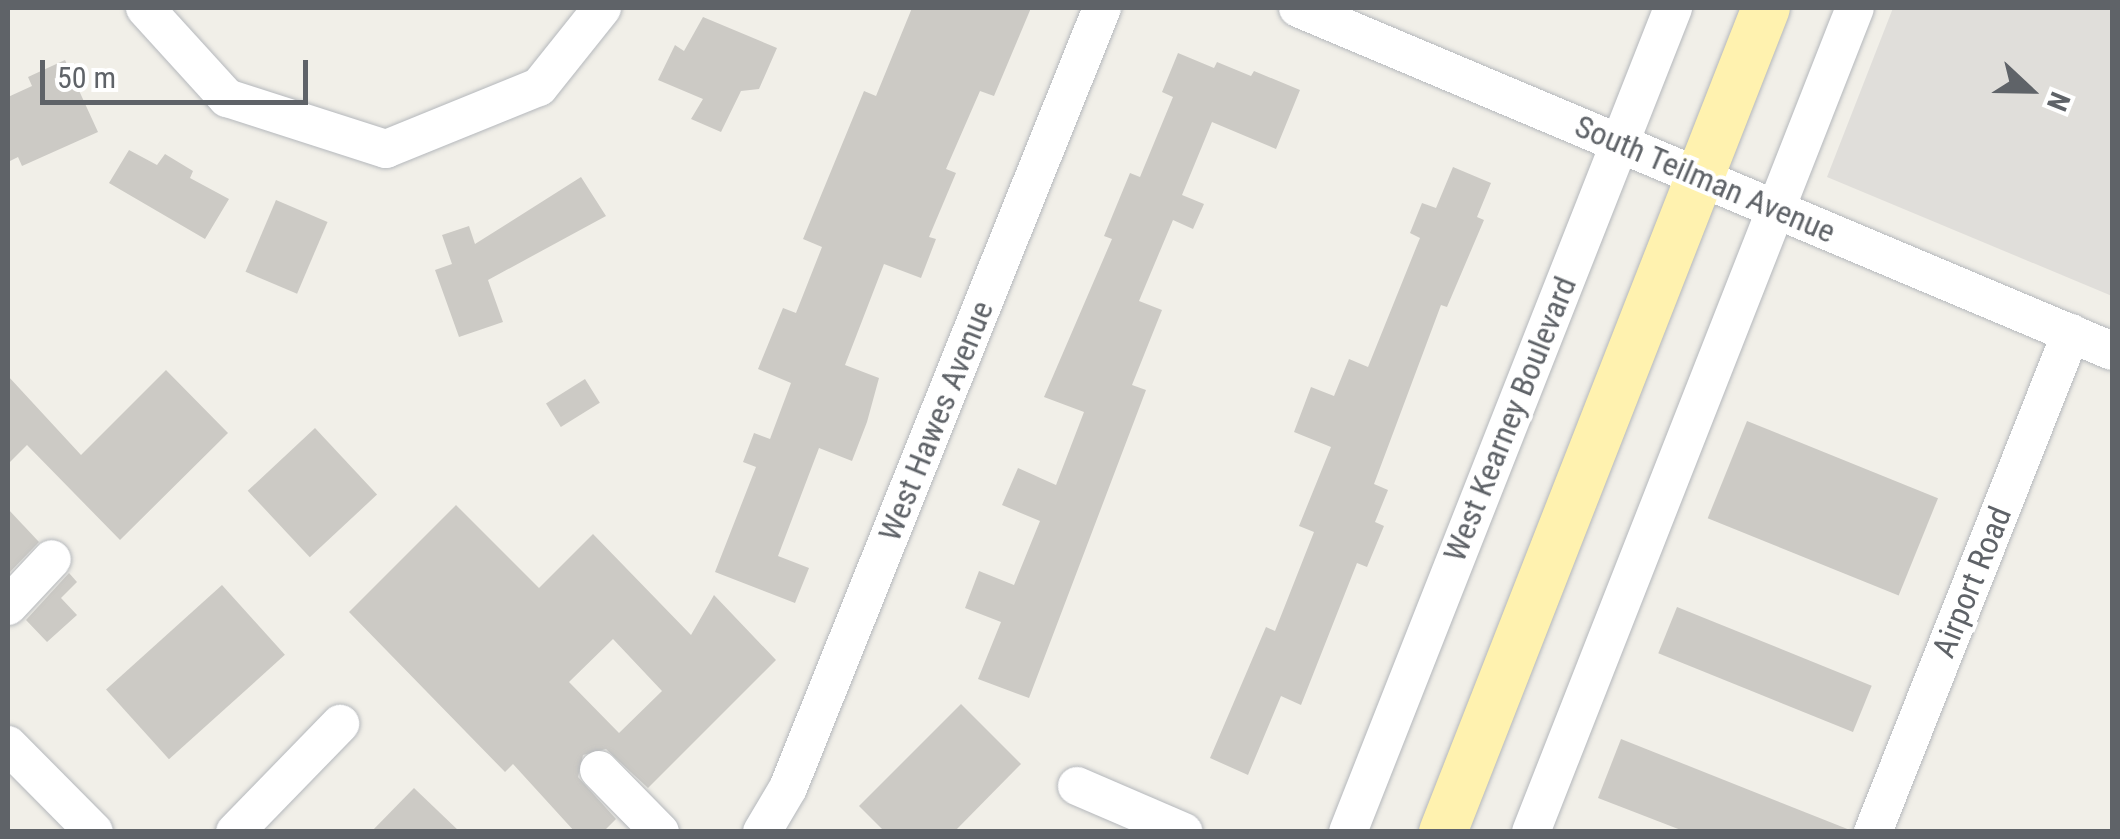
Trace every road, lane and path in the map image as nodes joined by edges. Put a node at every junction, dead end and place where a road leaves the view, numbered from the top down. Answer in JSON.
{"nodes":[{"id":1,"x":144,"y":8,"type":"edge"},
{"id":2,"x":602,"y":8,"type":"edge"},
{"id":3,"x":1102,"y":8,"type":"edge"},
{"id":4,"x":1298,"y":8,"type":"edge"},
{"id":5,"x":1673,"y":8,"type":"edge"},
{"id":6,"x":1766,"y":8,"type":"edge"},
{"id":7,"x":1856,"y":8,"type":"edge"},
{"id":8,"x":1620,"y":143,"type":"junction"},
{"id":9,"x":1699,"y":176,"type":"junction"},
{"id":10,"x":1776,"y":209,"type":"junction"},
{"id":11,"x":2071,"y":333,"type":"junction"},
{"id":12,"x":2112,"y":351,"type":"edge"},
{"id":13,"x":52,"y":559,"type":"dead end"},
{"id":14,"x":8,"y":606,"type":"edge"},
{"id":15,"x":340,"y":724,"type":"dead end"},
{"id":16,"x":8,"y":745,"type":"edge"},
{"id":17,"x":599,"y":770,"type":"dead end"},
{"id":18,"x":1077,"y":786,"type":"dead end"},
{"id":19,"x":94,"y":832,"type":"edge"},
{"id":20,"x":234,"y":832,"type":"edge"},
{"id":21,"x":660,"y":832,"type":"edge"},
{"id":22,"x":762,"y":832,"type":"edge"},
{"id":23,"x":1184,"y":832,"type":"edge"},
{"id":24,"x":1348,"y":832,"type":"edge"},
{"id":25,"x":1443,"y":832,"type":"edge"},
{"id":26,"x":1530,"y":832,"type":"edge"},
{"id":27,"x":1873,"y":832,"type":"edge"}],
"edges":[{"from":1,"to":2,"type":"street"},
{"from":3,"to":22,"type":"street","name":"West Hawes Avenue"},
{"from":4,"to":8,"type":"street","name":"South Teilman Avenue"},
{"from":5,"to":8,"type":"street","name":"West Kearney Boulevard"},
{"from":6,"to":9,"type":"main road"},
{"from":7,"to":10,"type":"street"},
{"from":8,"to":9,"type":"street","name":"South Teilman Avenue"},
{"from":8,"to":24,"type":"street","name":"West Kearney Boulevard"},
{"from":9,"to":10,"type":"street","name":"South Teilman Avenue"},
{"from":9,"to":25,"type":"main road"},
{"from":10,"to":11,"type":"street","name":"South Teilman Avenue"},
{"from":10,"to":26,"type":"street"},
{"from":11,"to":12,"type":"street","name":"South Teilman Avenue"},
{"from":11,"to":27,"type":"street","name":"Airport Road"},
{"from":13,"to":14,"type":"street"},
{"from":15,"to":20,"type":"street"},
{"from":16,"to":19,"type":"street"},
{"from":17,"to":21,"type":"street"},
{"from":18,"to":23,"type":"street"}]}
